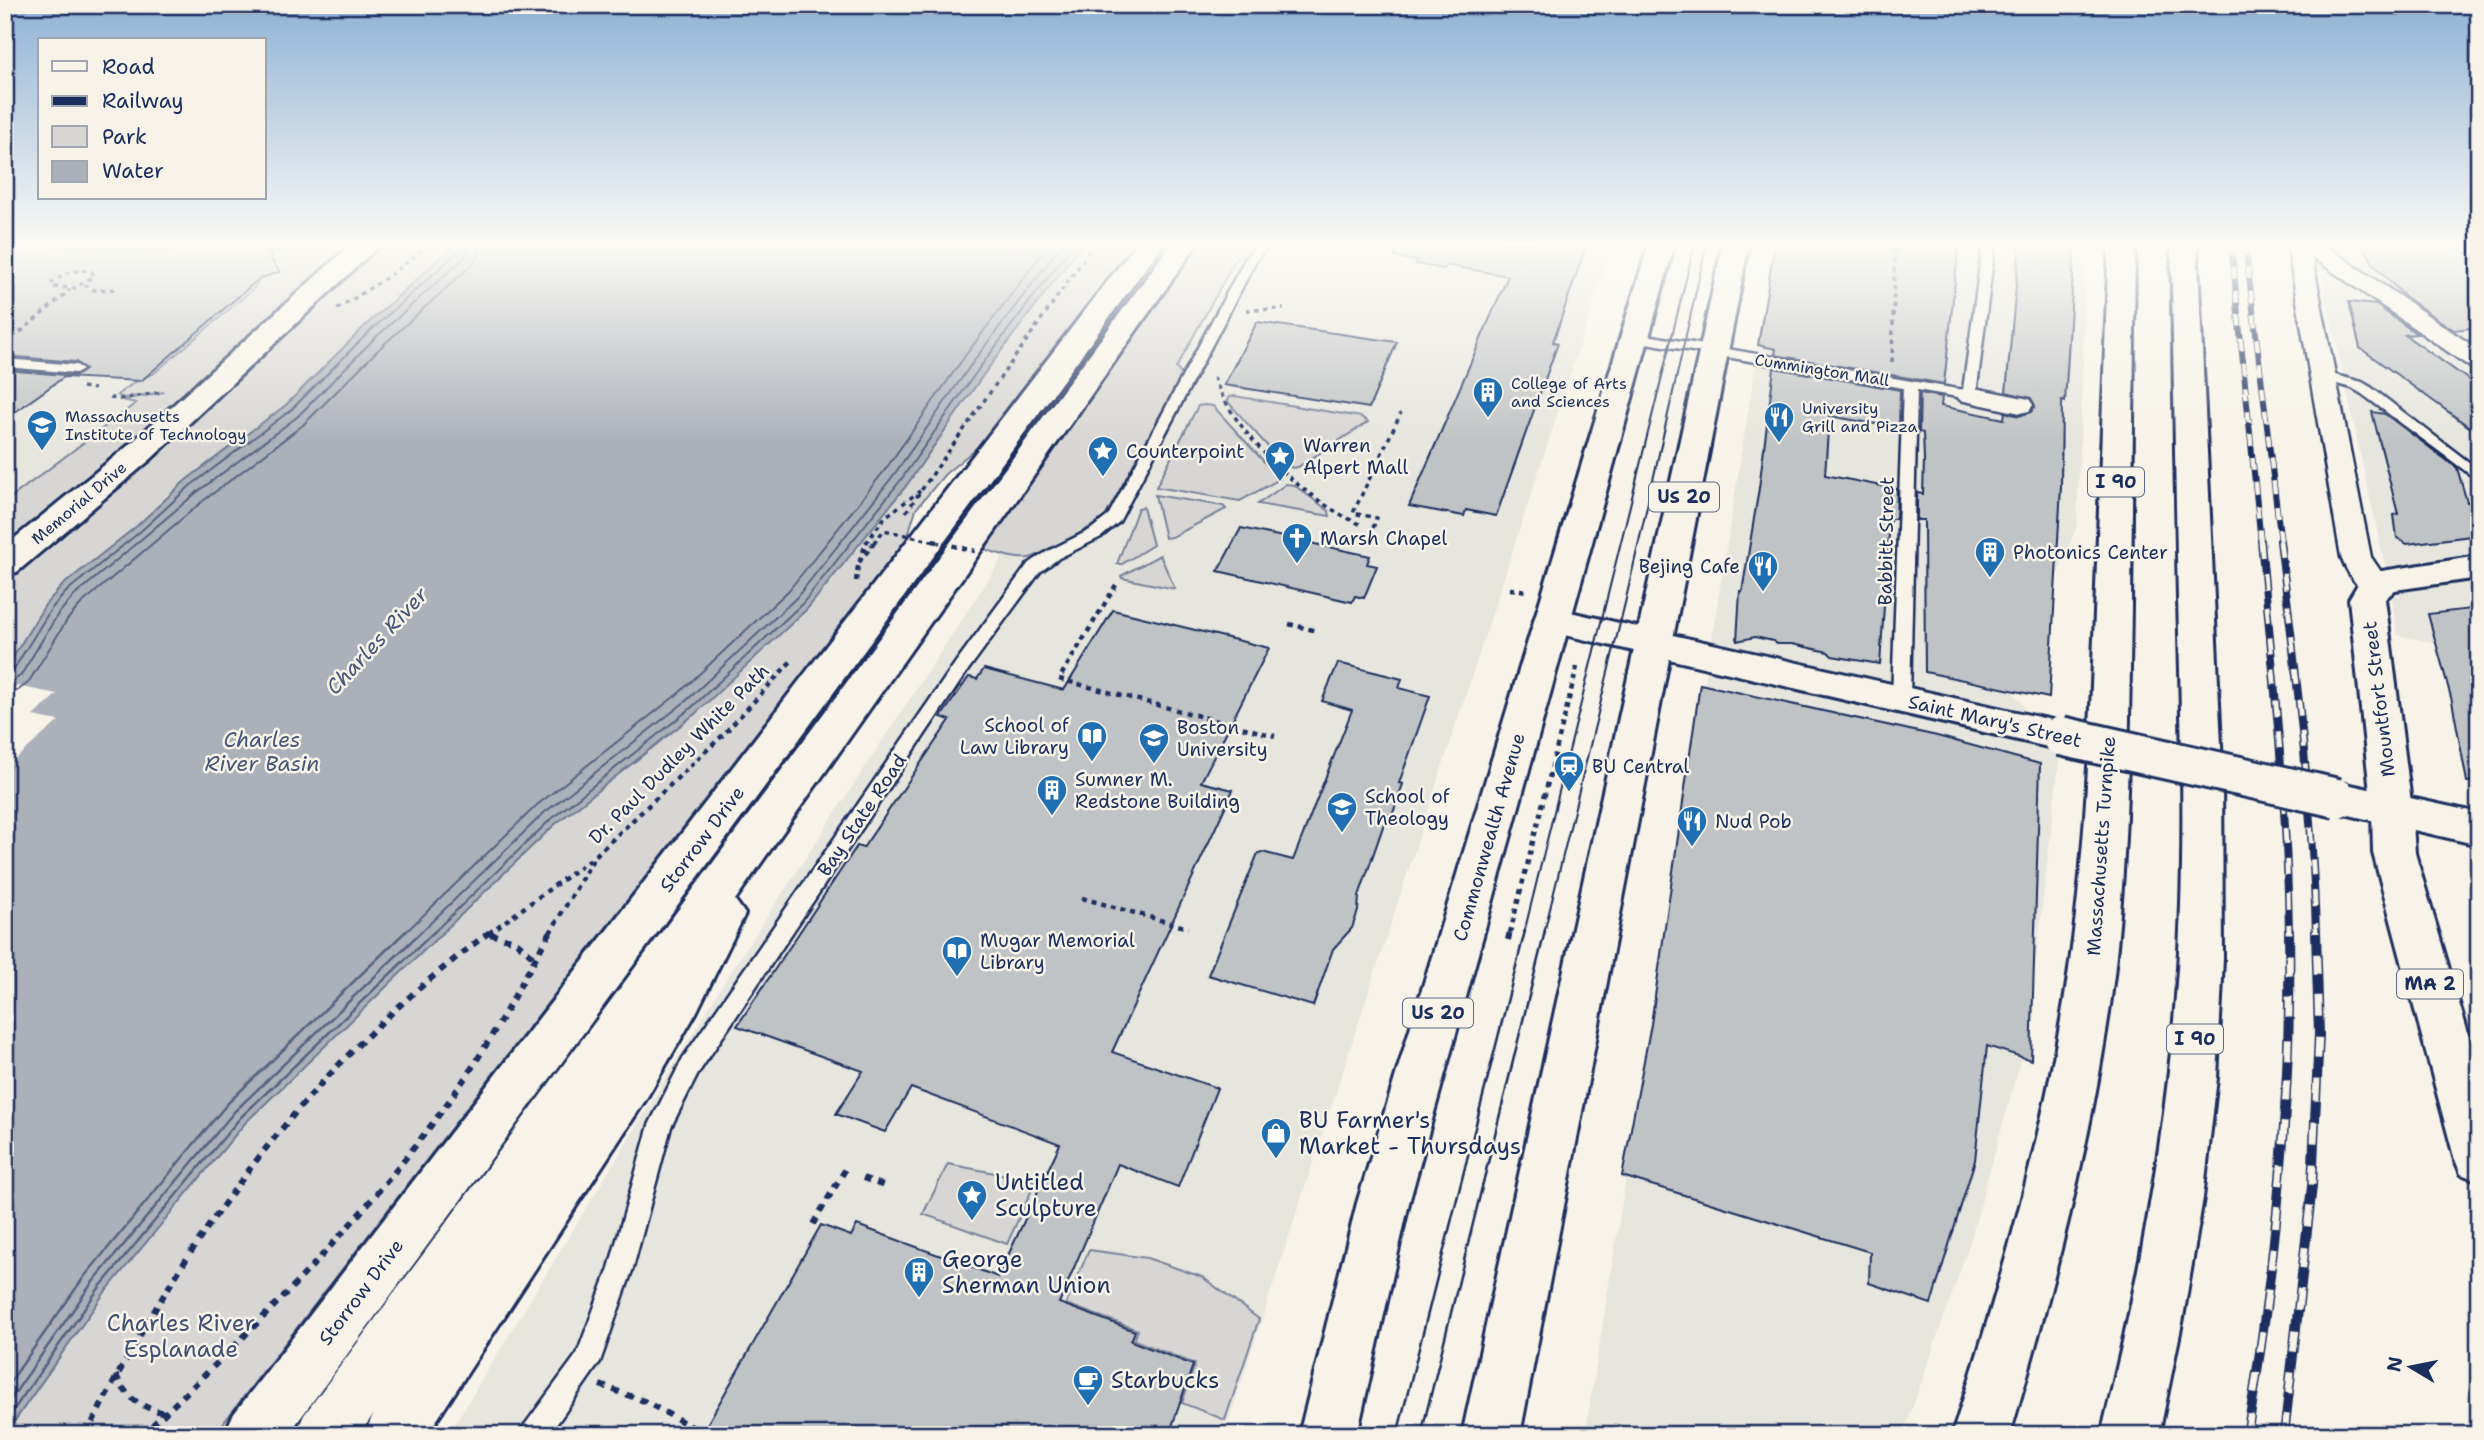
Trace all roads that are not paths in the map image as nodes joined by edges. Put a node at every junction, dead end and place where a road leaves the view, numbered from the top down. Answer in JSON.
{"nodes":[{"id":1,"x":295,"y":310,"type":"edge"},
{"id":2,"x":1100,"y":310,"type":"edge"},
{"id":3,"x":1137,"y":310,"type":"edge"},
{"id":4,"x":1224,"y":310,"type":"edge"},
{"id":5,"x":1642,"y":310,"type":"edge"},
{"id":6,"x":1722,"y":310,"type":"edge"},
{"id":7,"x":1980,"y":310,"type":"edge"},
{"id":8,"x":2120,"y":310,"type":"edge"},
{"id":9,"x":2186,"y":310,"type":"edge"},
{"id":10,"x":2311,"y":310,"type":"edge"},
{"id":11,"x":2404,"y":310,"type":"edge"},
{"id":12,"x":1634,"y":337,"type":"junction"},
{"id":13,"x":1714,"y":352,"type":"junction"},
{"id":14,"x":2479,"y":362,"type":"edge"},
{"id":15,"x":5,"y":363,"type":"edge"},
{"id":16,"x":76,"y":369,"type":"dead end"},
{"id":17,"x":2323,"y":376,"type":"junction"},
{"id":18,"x":1910,"y":384,"type":"junction"},
{"id":19,"x":1969,"y":395,"type":"junction"},
{"id":20,"x":2020,"y":405,"type":"dead end"},
{"id":21,"x":2479,"y":477,"type":"edge"},
{"id":22,"x":5,"y":564,"type":"edge"},
{"id":23,"x":2479,"y":567,"type":"edge"},
{"id":24,"x":2375,"y":585,"type":"junction"},
{"id":25,"x":1543,"y":617,"type":"junction"},
{"id":26,"x":1654,"y":643,"type":"junction"},
{"id":27,"x":1901,"y":699,"type":"junction"},
{"id":28,"x":778,"y":807,"type":"junction"},
{"id":29,"x":2392,"y":810,"type":"junction"},
{"id":30,"x":2479,"y":829,"type":"edge"},
{"id":31,"x":2472,"y":1114,"type":"edge"},
{"id":32,"x":2479,"y":1157,"type":"edge"},
{"id":33,"x":253,"y":1435,"type":"edge"},
{"id":34,"x":324,"y":1435,"type":"edge"},
{"id":35,"x":393,"y":1435,"type":"edge"},
{"id":36,"x":533,"y":1435,"type":"edge"},
{"id":37,"x":1328,"y":1435,"type":"edge"},
{"id":38,"x":1490,"y":1435,"type":"edge"},
{"id":39,"x":1981,"y":1435,"type":"edge"},
{"id":40,"x":2130,"y":1435,"type":"edge"}],
"edges":[{"from":1,"to":22,"type":"main road","name":"Memorial Drive"},
{"from":2,"to":33,"type":"main road","name":"Storrow Drive"},
{"from":3,"to":28,"type":"main road"},
{"from":4,"to":36,"type":"lane","name":"Bay State Road"},
{"from":5,"to":12,"type":"main road","name":"Commonwealth Avenue","number":"US 20"},
{"from":6,"to":13,"type":"main road","number":"US 20"},
{"from":7,"to":19,"type":"lane"},
{"from":8,"to":39,"type":"main road","name":"Massachusetts Turnpike","number":"I 90"},
{"from":9,"to":40,"type":"main road","number":"I 90"},
{"from":10,"to":17,"type":"street"},
{"from":11,"to":14,"type":"street"},
{"from":12,"to":13,"type":"lane","name":"Cummington Mall"},
{"from":12,"to":25,"type":"main road","name":"Commonwealth Avenue","number":"US 20"},
{"from":13,"to":18,"type":"lane","name":"Cummington Mall"},
{"from":13,"to":26,"type":"main road","number":"US 20"},
{"from":15,"to":16,"type":"lane"},
{"from":17,"to":21,"type":"lane"},
{"from":17,"to":24,"type":"street"},
{"from":18,"to":19,"type":"lane","name":"Cummington Mall"},
{"from":18,"to":27,"type":"lane","name":"Babbitt Street"},
{"from":19,"to":20,"type":"street","name":"Cummington Mall"},
{"from":23,"to":24,"type":"main road"},
{"from":24,"to":29,"type":"main road","name":"Mountfort Street","number":"MA 2"},
{"from":25,"to":26,"type":"main road","name":"Saint Mary's Street"},
{"from":25,"to":37,"type":"main road","name":"Commonwealth Avenue","number":"US 20"},
{"from":26,"to":27,"type":"main road","name":"Saint Mary's Street"},
{"from":26,"to":38,"type":"main road","number":"US 20"},
{"from":27,"to":29,"type":"main road","name":"Saint Mary's Street","bridge":true},
{"from":28,"to":34,"type":"main road"},
{"from":28,"to":35,"type":"main road"},
{"from":29,"to":30,"type":"main road","name":"Saint Mary's Street"},
{"from":29,"to":31,"type":"main road","name":"Mountfort Street","number":"MA 2"},
{"from":31,"to":32,"type":"main road","name":"Mountfort Street","number":"MA 2"}]}
